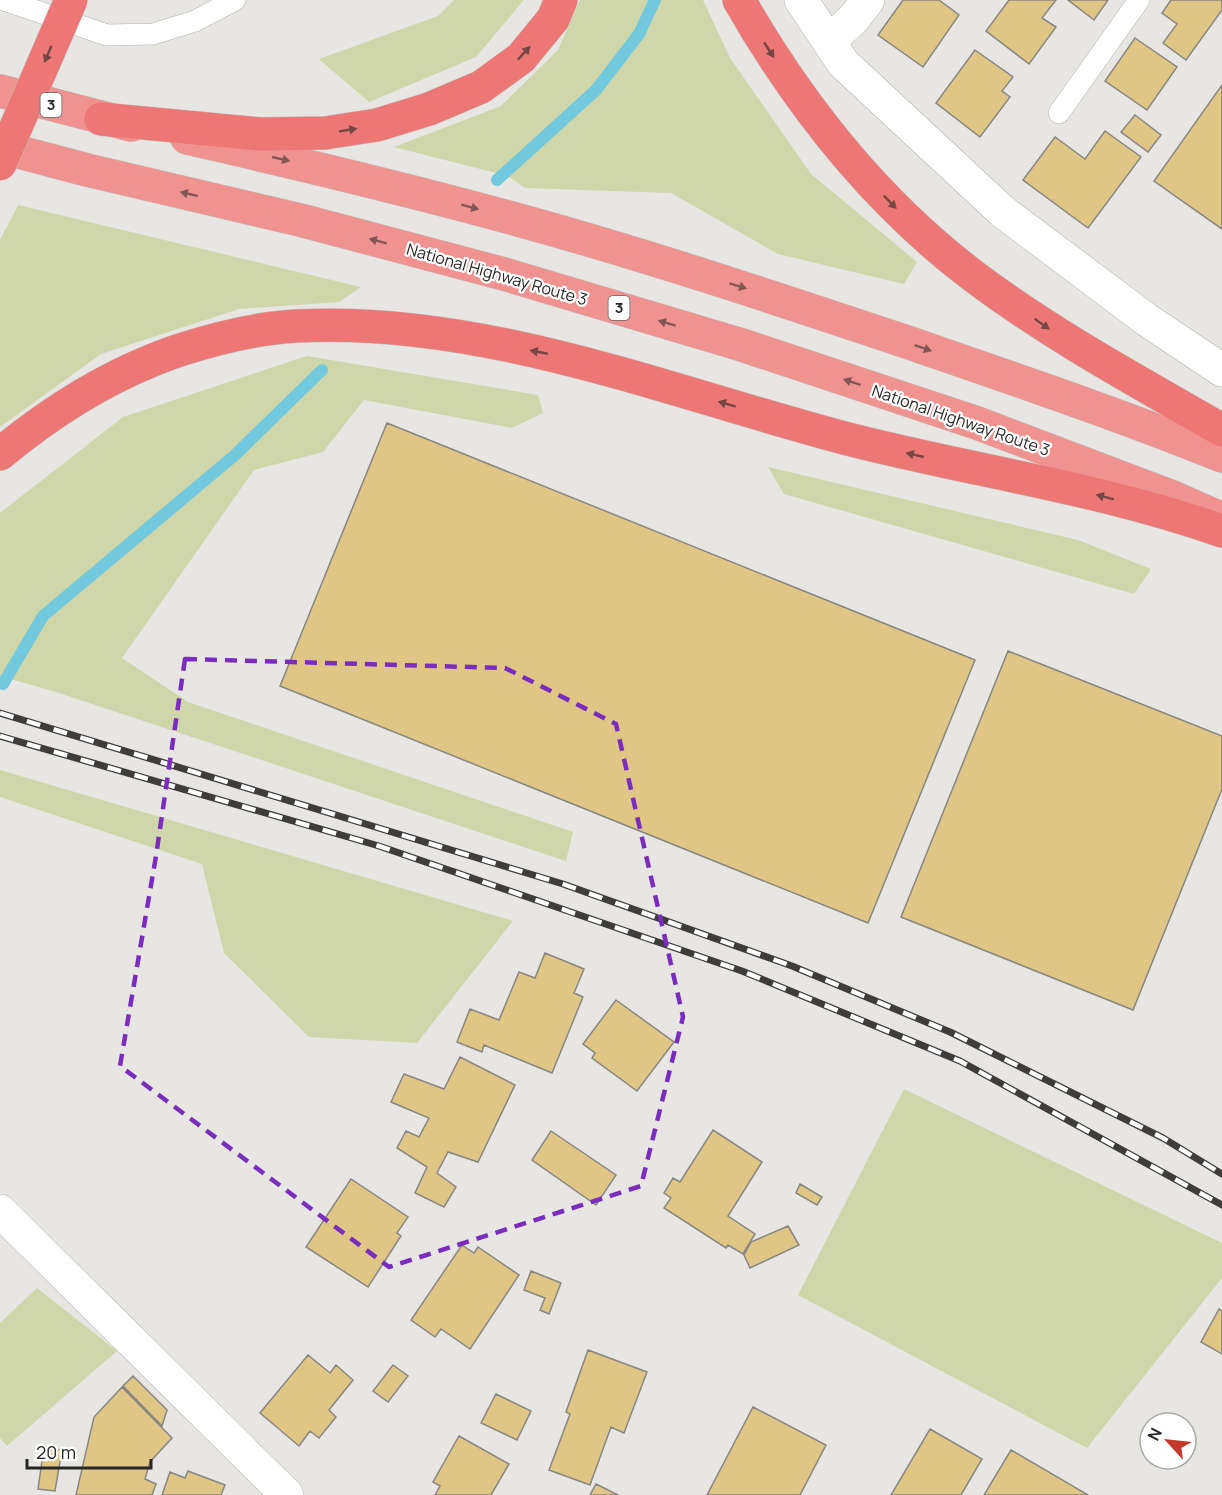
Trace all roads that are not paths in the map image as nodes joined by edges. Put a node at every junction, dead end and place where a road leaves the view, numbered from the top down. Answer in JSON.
{"nodes":[{"id":1,"x":4,"y":0,"type":"edge"},
{"id":2,"x":71,"y":0,"type":"edge"},
{"id":3,"x":235,"y":0,"type":"edge"},
{"id":4,"x":561,"y":0,"type":"edge"},
{"id":5,"x":739,"y":0,"type":"edge"},
{"id":6,"x":801,"y":0,"type":"edge"},
{"id":7,"x":868,"y":0,"type":"edge"},
{"id":8,"x":1139,"y":0,"type":"edge"},
{"id":9,"x":829,"y":42,"type":"junction"},
{"id":10,"x":0,"y":92,"type":"edge"},
{"id":11,"x":1059,"y":113,"type":"dead end"},
{"id":12,"x":101,"y":118,"type":"junction"},
{"id":13,"x":0,"y":147,"type":"edge"},
{"id":14,"x":0,"y":164,"type":"edge"},
{"id":15,"x":1222,"y":370,"type":"edge"},
{"id":16,"x":1222,"y":430,"type":"edge"},
{"id":17,"x":0,"y":454,"type":"edge"},
{"id":18,"x":1222,"y":456,"type":"edge"},
{"id":19,"x":1222,"y":519,"type":"edge"},
{"id":20,"x":1222,"y":531,"type":"edge"},
{"id":21,"x":0,"y":1211,"type":"edge"},
{"id":22,"x":287,"y":1495,"type":"edge"}],
"edges":[{"from":1,"to":3,"type":"lane"},
{"from":2,"to":14,"type":"highway","one_way":true,"bridge":true},
{"from":12,"to":4,"type":"highway","one_way":true},
{"from":5,"to":16,"type":"highway","one_way":true},
{"from":6,"to":9,"type":"street"},
{"from":7,"to":9,"type":"street"},
{"from":8,"to":11,"type":"lane"},
{"from":9,"to":15,"type":"street"},
{"from":10,"to":12,"type":"highway","number":"3"},
{"from":12,"to":18,"type":"highway","number":"3","one_way":true},
{"from":19,"to":13,"type":"highway","name":"National Highway Route 3","number":"3","one_way":true},
{"from":20,"to":17,"type":"highway","one_way":true},
{"from":21,"to":22,"type":"street"}]}
